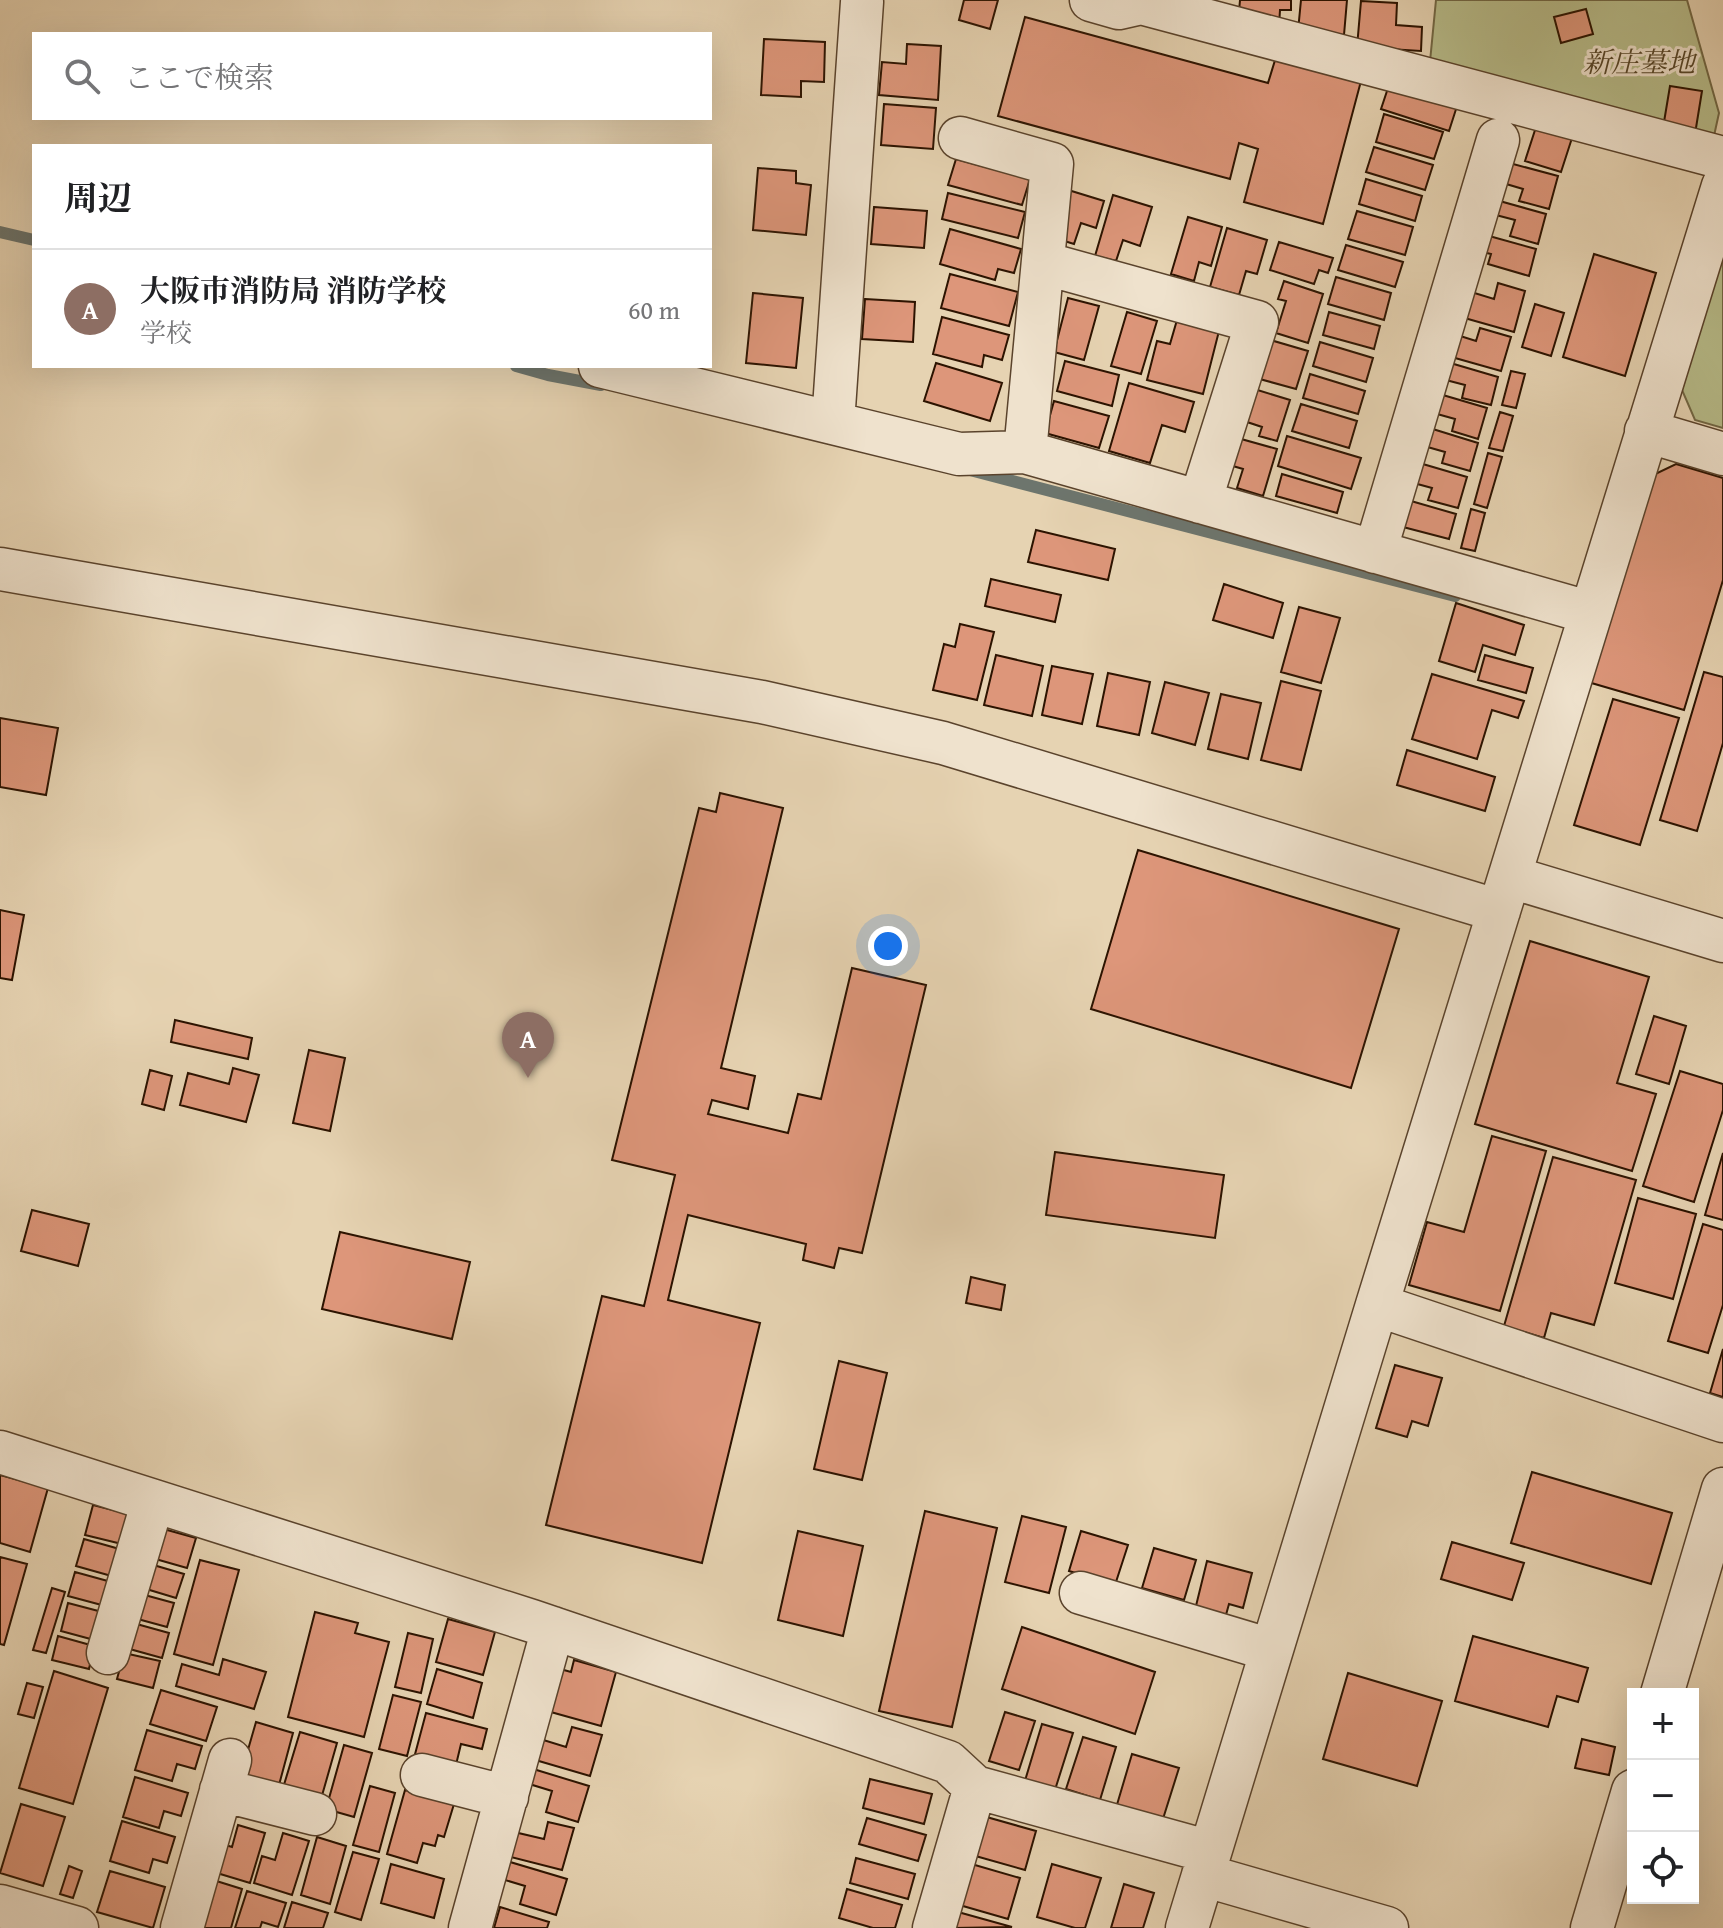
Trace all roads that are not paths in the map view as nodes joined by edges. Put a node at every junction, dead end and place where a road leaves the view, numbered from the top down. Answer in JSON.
{"nodes":[{"id":1,"x":1091,"y":0,"type":"edge"},
{"id":2,"x":862,"y":2,"type":"edge"},
{"id":3,"x":960,"y":138,"type":"dead end"},
{"id":4,"x":1498,"y":140,"type":"dead end"},
{"id":5,"x":1723,"y":158,"type":"edge"},
{"id":6,"x":1723,"y":186,"type":"edge"},
{"id":7,"x":1043,"y":263,"type":"junction"},
{"id":8,"x":608,"y":368,"type":"edge"},
{"id":9,"x":833,"y":423,"type":"junction"},
{"id":10,"x":1646,"y":431,"type":"junction"},
{"id":11,"x":1025,"y":452,"type":"junction"},
{"id":12,"x":1723,"y":454,"type":"edge"},
{"id":13,"x":1200,"y":502,"type":"junction"},
{"id":14,"x":1375,"y":552,"type":"junction"},
{"id":15,"x":0,"y":569,"type":"edge"},
{"id":16,"x":1591,"y":613,"type":"junction"},
{"id":17,"x":1505,"y":894,"type":"junction"},
{"id":18,"x":1723,"y":941,"type":"edge"},
{"id":19,"x":1377,"y":1305,"type":"junction"},
{"id":20,"x":1723,"y":1421,"type":"edge"},
{"id":21,"x":0,"y":1452,"type":"edge"},
{"id":22,"x":1723,"y":1489,"type":"edge"},
{"id":23,"x":153,"y":1501,"type":"junction"},
{"id":24,"x":1081,"y":1593,"type":"dead end"},
{"id":25,"x":553,"y":1628,"type":"junction"},
{"id":26,"x":1271,"y":1650,"type":"junction"},
{"id":27,"x":108,"y":1653,"type":"dead end"},
{"id":28,"x":1664,"y":1688,"type":"edge"},
{"id":29,"x":422,"y":1775,"type":"dead end"},
{"id":30,"x":975,"y":1787,"type":"junction"},
{"id":31,"x":507,"y":1797,"type":"junction"},
{"id":32,"x":1627,"y":1811,"type":"edge"},
{"id":33,"x":315,"y":1814,"type":"dead end"},
{"id":34,"x":1207,"y":1863,"type":"junction"},
{"id":35,"x":0,"y":1906,"type":"edge"},
{"id":36,"x":77,"y":1928,"type":"edge"},
{"id":37,"x":182,"y":1928,"type":"edge"},
{"id":38,"x":470,"y":1928,"type":"edge"},
{"id":39,"x":934,"y":1928,"type":"edge"},
{"id":40,"x":1187,"y":1928,"type":"edge"},
{"id":41,"x":1387,"y":1928,"type":"edge"},
{"id":42,"x":1592,"y":1928,"type":"edge"}],
"edges":[{"from":1,"to":5,"type":"street"},
{"from":2,"to":9,"type":"street"},
{"from":3,"to":7,"type":"street"},
{"from":4,"to":14,"type":"street"},
{"from":6,"to":10,"type":"street"},
{"from":7,"to":11,"type":"street"},
{"from":7,"to":13,"type":"street"},
{"from":8,"to":9,"type":"street"},
{"from":9,"to":11,"type":"street"},
{"from":10,"to":12,"type":"street"},
{"from":10,"to":16,"type":"street"},
{"from":11,"to":13,"type":"street"},
{"from":13,"to":14,"type":"street"},
{"from":14,"to":16,"type":"street"},
{"from":15,"to":17,"type":"street"},
{"from":16,"to":17,"type":"street"},
{"from":17,"to":18,"type":"street"},
{"from":17,"to":19,"type":"street"},
{"from":19,"to":20,"type":"street"},
{"from":19,"to":26,"type":"street"},
{"from":21,"to":23,"type":"street"},
{"from":22,"to":28,"type":"street"},
{"from":23,"to":25,"type":"street"},
{"from":23,"to":27,"type":"street"},
{"from":24,"to":26,"type":"street"},
{"from":25,"to":30,"type":"street"},
{"from":25,"to":31,"type":"street"},
{"from":26,"to":34,"type":"street"},
{"from":29,"to":31,"type":"street"},
{"from":30,"to":34,"type":"street"},
{"from":30,"to":39,"type":"street"},
{"from":31,"to":38,"type":"street"},
{"from":32,"to":42,"type":"street"},
{"from":33,"to":37,"type":"street"},
{"from":34,"to":40,"type":"street"},
{"from":34,"to":41,"type":"street"},
{"from":35,"to":36,"type":"street"}]}
